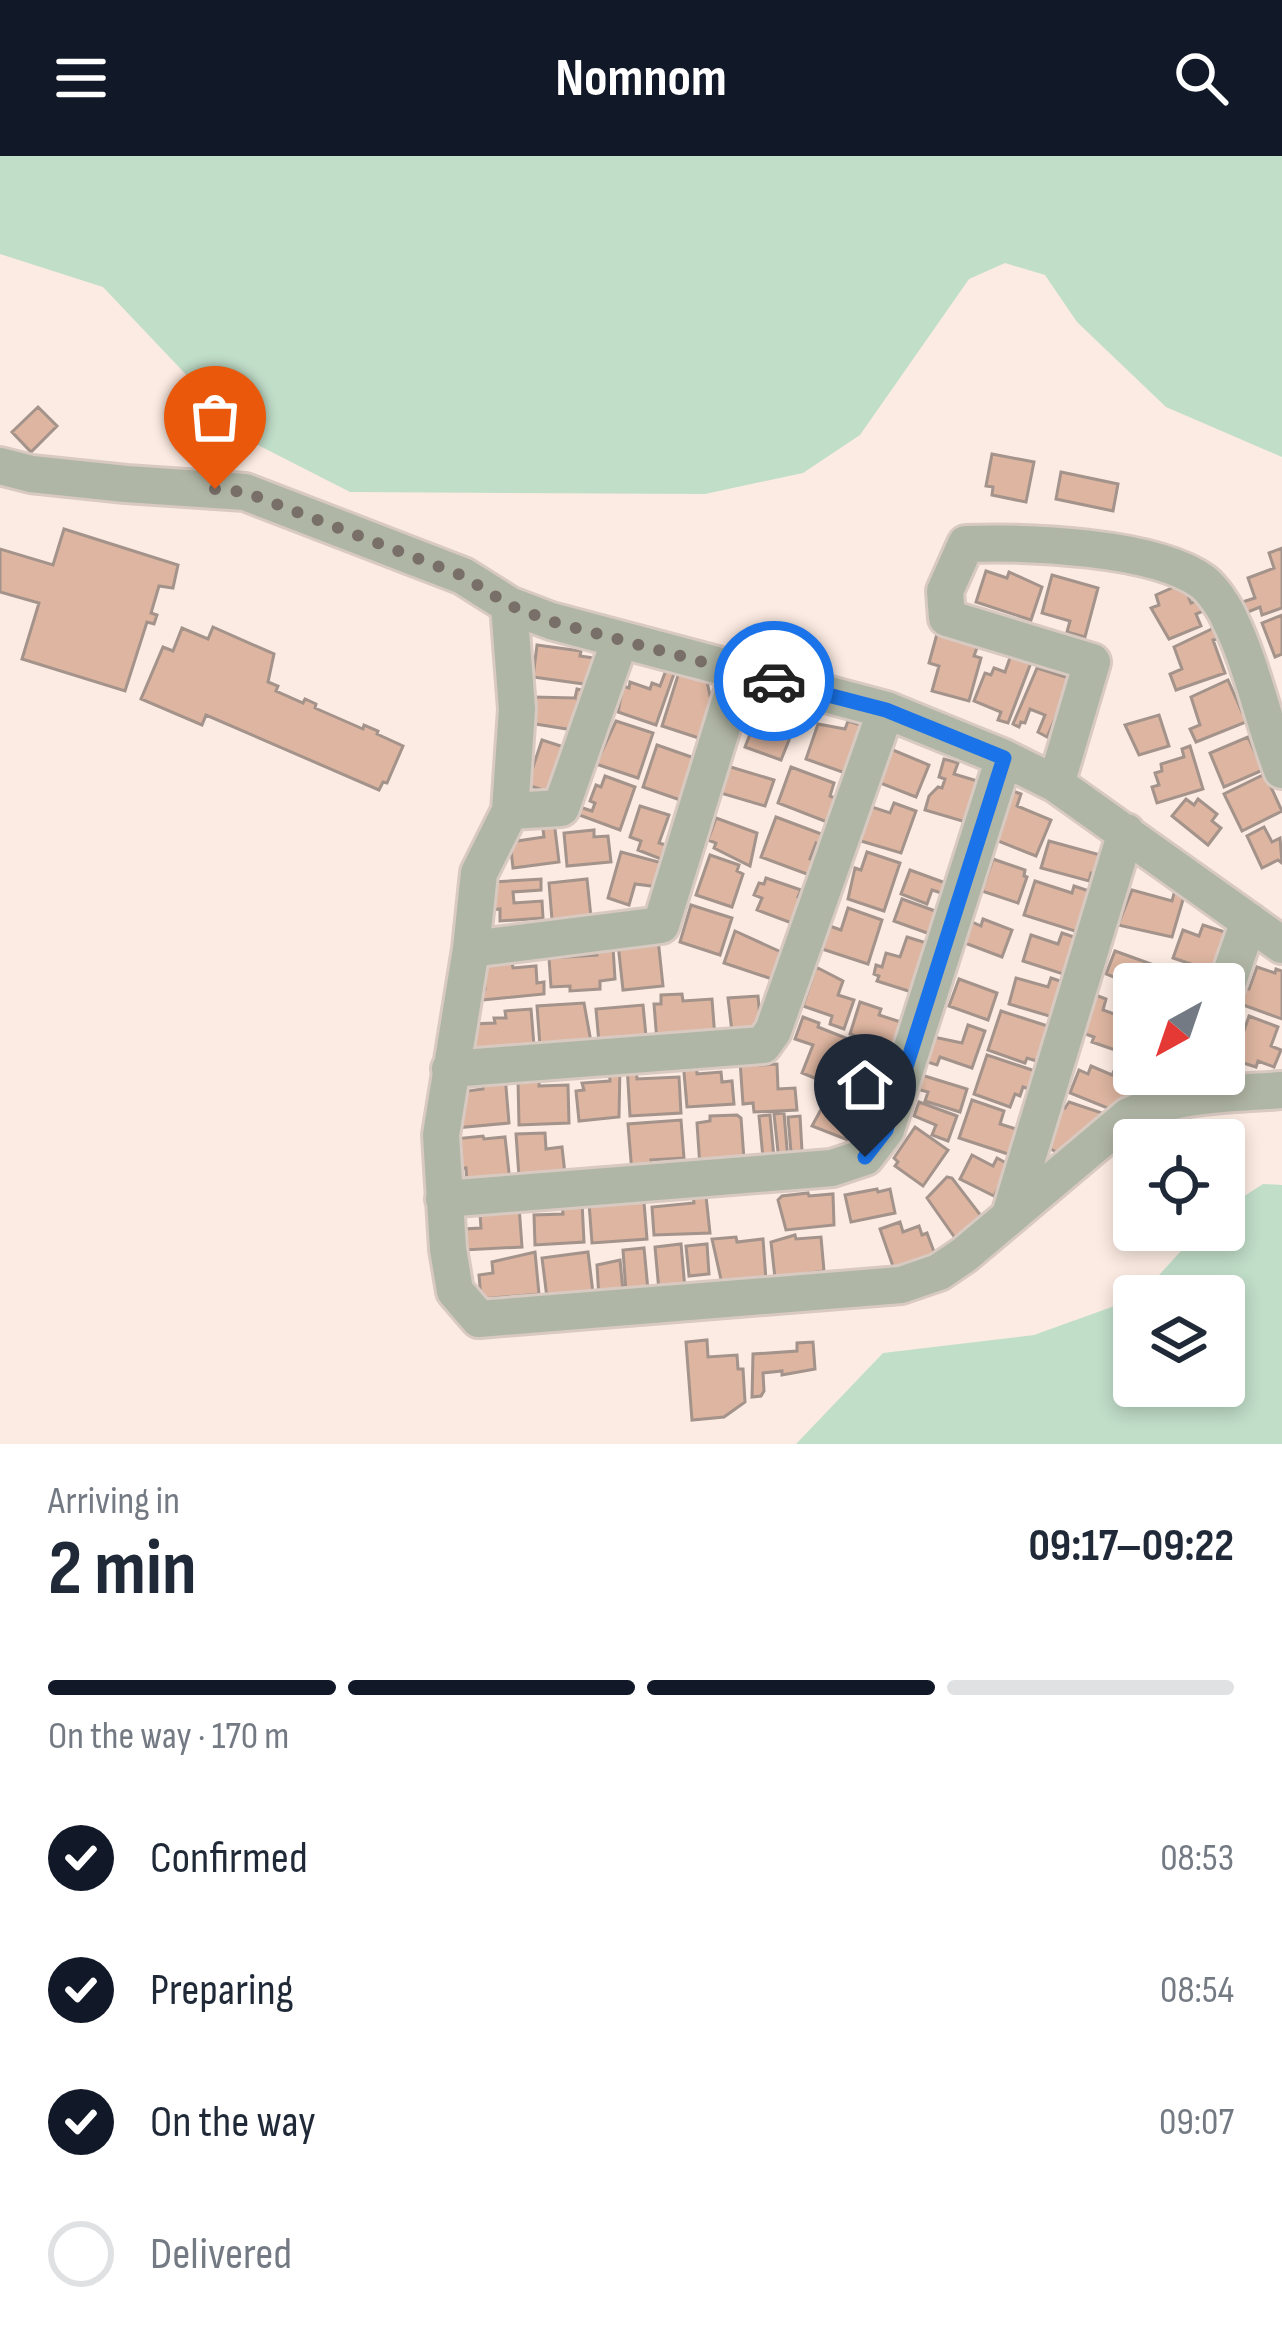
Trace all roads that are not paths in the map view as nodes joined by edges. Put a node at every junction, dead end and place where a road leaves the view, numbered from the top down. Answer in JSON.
{"nodes":[{"id":1,"x":0,"y":466,"type":"edge"},
{"id":2,"x":509,"y":605,"type":"junction"},
{"id":3,"x":620,"y":640,"type":"junction"},
{"id":4,"x":739,"y":672,"type":"junction"},
{"id":5,"x":886,"y":710,"type":"junction"},
{"id":6,"x":1004,"y":758,"type":"junction"},
{"id":7,"x":1282,"y":770,"type":"edge"},
{"id":8,"x":1056,"y":784,"type":"junction"},
{"id":9,"x":510,"y":811,"type":"junction"},
{"id":10,"x":1126,"y":832,"type":"junction"},
{"id":11,"x":1249,"y":921,"type":"junction"},
{"id":12,"x":1282,"y":945,"type":"edge"},
{"id":13,"x":471,"y":949,"type":"junction"},
{"id":14,"x":1234,"y":963,"type":"edge"},
{"id":15,"x":450,"y":1069,"type":"junction"},
{"id":16,"x":1245,"y":1088,"type":"edge"},
{"id":17,"x":1282,"y":1090,"type":"edge"},
{"id":18,"x":1173,"y":1095,"type":"edge"},
{"id":19,"x":444,"y":1199,"type":"junction"},
{"id":20,"x":1010,"y":1215,"type":"junction"}],
"edges":[{"from":1,"to":2,"type":"street"},
{"from":2,"to":3,"type":"street"},
{"from":2,"to":9,"type":"street"},
{"from":3,"to":4,"type":"street"},
{"from":3,"to":9,"type":"street"},
{"from":4,"to":5,"type":"street"},
{"from":4,"to":13,"type":"street"},
{"from":5,"to":6,"type":"street"},
{"from":5,"to":15,"type":"street"},
{"from":6,"to":8,"type":"street"},
{"from":6,"to":19,"type":"street"},
{"from":7,"to":8,"type":"street"},
{"from":8,"to":10,"type":"street"},
{"from":9,"to":13,"type":"street"},
{"from":10,"to":11,"type":"street"},
{"from":10,"to":20,"type":"street"},
{"from":11,"to":12,"type":"street"},
{"from":11,"to":14,"type":"street"},
{"from":13,"to":15,"type":"street"},
{"from":15,"to":19,"type":"street"},
{"from":16,"to":17,"type":"street"},
{"from":18,"to":20,"type":"street"},
{"from":19,"to":20,"type":"street"}]}
